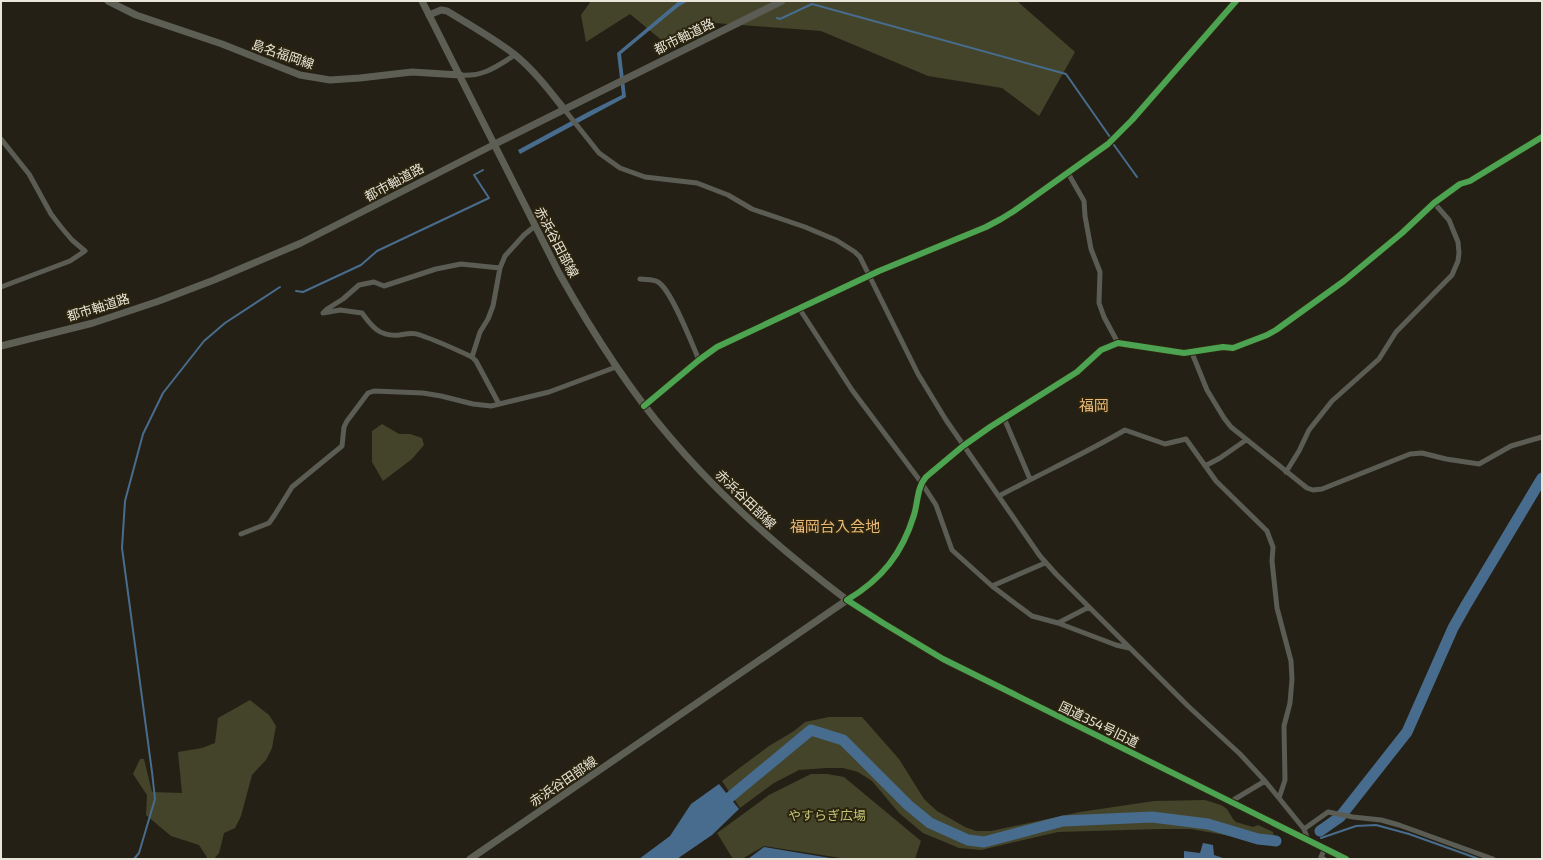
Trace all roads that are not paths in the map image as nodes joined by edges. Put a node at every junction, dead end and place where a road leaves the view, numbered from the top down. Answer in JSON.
{"nodes":[{"id":1,"x":108,"y":1,"type":"edge"},
{"id":2,"x":422,"y":1,"type":"edge"},
{"id":3,"x":782,"y":1,"type":"edge"},
{"id":4,"x":1236,"y":1,"type":"edge"},
{"id":5,"x":429,"y":15,"type":"junction"},
{"id":6,"x":515,"y":55,"type":"junction"},
{"id":7,"x":460,"y":75,"type":"junction"},
{"id":8,"x":564,"y":109,"type":"junction"},
{"id":9,"x":1542,"y":137,"type":"edge"},
{"id":10,"x":1,"y":140,"type":"edge"},
{"id":11,"x":494,"y":144,"type":"junction"},
{"id":12,"x":1068,"y":173,"type":"junction"},
{"id":13,"x":1434,"y":203,"type":"junction"},
{"id":14,"x":535,"y":226,"type":"junction"},
{"id":15,"x":500,"y":268,"type":"junction"},
{"id":16,"x":870,"y":275,"type":"junction"},
{"id":17,"x":640,"y":279,"type":"dead end"},
{"id":18,"x":1,"y":287,"type":"edge"},
{"id":19,"x":799,"y":308,"type":"junction"},
{"id":20,"x":1118,"y":342,"type":"junction"},
{"id":21,"x":1,"y":346,"type":"edge"},
{"id":22,"x":1192,"y":353,"type":"junction"},
{"id":23,"x":472,"y":357,"type":"junction"},
{"id":24,"x":698,"y":360,"type":"junction"},
{"id":25,"x":616,"y":367,"type":"junction"},
{"id":26,"x":499,"y":404,"type":"junction"},
{"id":27,"x":644,"y":406,"type":"junction"},
{"id":28,"x":1004,"y":418,"type":"junction"},
{"id":29,"x":1542,"y":437,"type":"edge"},
{"id":30,"x":1246,"y":440,"type":"junction"},
{"id":31,"x":964,"y":446,"type":"junction"},
{"id":32,"x":1205,"y":466,"type":"junction"},
{"id":33,"x":1286,"y":472,"type":"junction"},
{"id":34,"x":1030,"y":480,"type":"junction"},
{"id":35,"x":921,"y":482,"type":"junction"},
{"id":36,"x":999,"y":496,"type":"junction"},
{"id":37,"x":241,"y":534,"type":"dead end"},
{"id":38,"x":1045,"y":562,"type":"junction"},
{"id":39,"x":992,"y":586,"type":"junction"},
{"id":40,"x":847,"y":600,"type":"junction"},
{"id":41,"x":1089,"y":607,"type":"junction"},
{"id":42,"x":1058,"y":623,"type":"junction"},
{"id":43,"x":1130,"y":648,"type":"junction"},
{"id":44,"x":1265,"y":781,"type":"junction"},
{"id":45,"x":1279,"y":798,"type":"junction"},
{"id":46,"x":1230,"y":802,"type":"junction"},
{"id":47,"x":1304,"y":829,"type":"junction"},
{"id":48,"x":1308,"y":840,"type":"junction"},
{"id":49,"x":1324,"y":848,"type":"junction"},
{"id":50,"x":470,"y":859,"type":"edge"},
{"id":51,"x":1324,"y":859,"type":"edge"},
{"id":52,"x":1346,"y":859,"type":"edge"},
{"id":53,"x":1493,"y":859,"type":"edge"}],
"edges":[{"from":1,"to":7,"type":"main road","name":"島名福岡線"},
{"from":2,"to":5,"type":"main road","name":"赤浜谷田部線"},
{"from":3,"to":8,"type":"street","name":"都市軸道路"},
{"from":4,"to":12,"type":"street"},
{"from":5,"to":6,"type":"street"},
{"from":5,"to":7,"type":"main road","name":"赤浜谷田部線"},
{"from":6,"to":7,"type":"street"},
{"from":6,"to":8,"type":"street"},
{"from":7,"to":11,"type":"main road","name":"赤浜谷田部線"},
{"from":8,"to":11,"type":"street","name":"都市軸道路"},
{"from":8,"to":16,"type":"street"},
{"from":9,"to":13,"type":"street"},
{"from":10,"to":18,"type":"street"},
{"from":11,"to":14,"type":"main road","name":"赤浜谷田部線"},
{"from":11,"to":21,"type":"main road","name":"都市軸道路"},
{"from":12,"to":16,"type":"street"},
{"from":12,"to":20,"type":"street"},
{"from":13,"to":22,"type":"street"},
{"from":13,"to":33,"type":"street"},
{"from":14,"to":15,"type":"street"},
{"from":14,"to":25,"type":"main road","name":"赤浜谷田部線"},
{"from":15,"to":23,"type":"street"},
{"from":15,"to":23,"type":"street"},
{"from":16,"to":19,"type":"street"},
{"from":16,"to":31,"type":"street"},
{"from":17,"to":24,"type":"street"},
{"from":19,"to":24,"type":"street"},
{"from":19,"to":35,"type":"street"},
{"from":20,"to":22,"type":"street"},
{"from":20,"to":28,"type":"street"},
{"from":22,"to":30,"type":"street"},
{"from":23,"to":26,"type":"street"},
{"from":24,"to":27,"type":"street"},
{"from":25,"to":26,"type":"street"},
{"from":25,"to":27,"type":"main road","name":"赤浜谷田部線"},
{"from":26,"to":37,"type":"street"},
{"from":27,"to":40,"type":"main road","name":"赤浜谷田部線"},
{"from":28,"to":31,"type":"street"},
{"from":28,"to":34,"type":"street"},
{"from":29,"to":33,"type":"street"},
{"from":30,"to":32,"type":"street"},
{"from":30,"to":33,"type":"street"},
{"from":31,"to":35,"type":"street"},
{"from":31,"to":36,"type":"street"},
{"from":32,"to":34,"type":"street"},
{"from":32,"to":45,"type":"street"},
{"from":34,"to":36,"type":"street"},
{"from":35,"to":39,"type":"street"},
{"from":35,"to":40,"type":"street"},
{"from":36,"to":38,"type":"street"},
{"from":38,"to":39,"type":"street"},
{"from":38,"to":41,"type":"street"},
{"from":39,"to":42,"type":"street"},
{"from":40,"to":46,"type":"street","name":"国道354号旧道"},
{"from":40,"to":50,"type":"main road","name":"赤浜谷田部線"},
{"from":41,"to":42,"type":"street"},
{"from":41,"to":43,"type":"street"},
{"from":42,"to":43,"type":"street"},
{"from":43,"to":44,"type":"street"},
{"from":44,"to":45,"type":"street"},
{"from":44,"to":46,"type":"street"},
{"from":45,"to":47,"type":"street"},
{"from":46,"to":48,"type":"street","name":"国道354号旧道"},
{"from":47,"to":48,"type":"street"},
{"from":47,"to":53,"type":"street"},
{"from":48,"to":49,"type":"street","name":"国道354号旧道"},
{"from":49,"to":51,"type":"street"},
{"from":49,"to":52,"type":"street","name":"国道354号旧道"}]}
